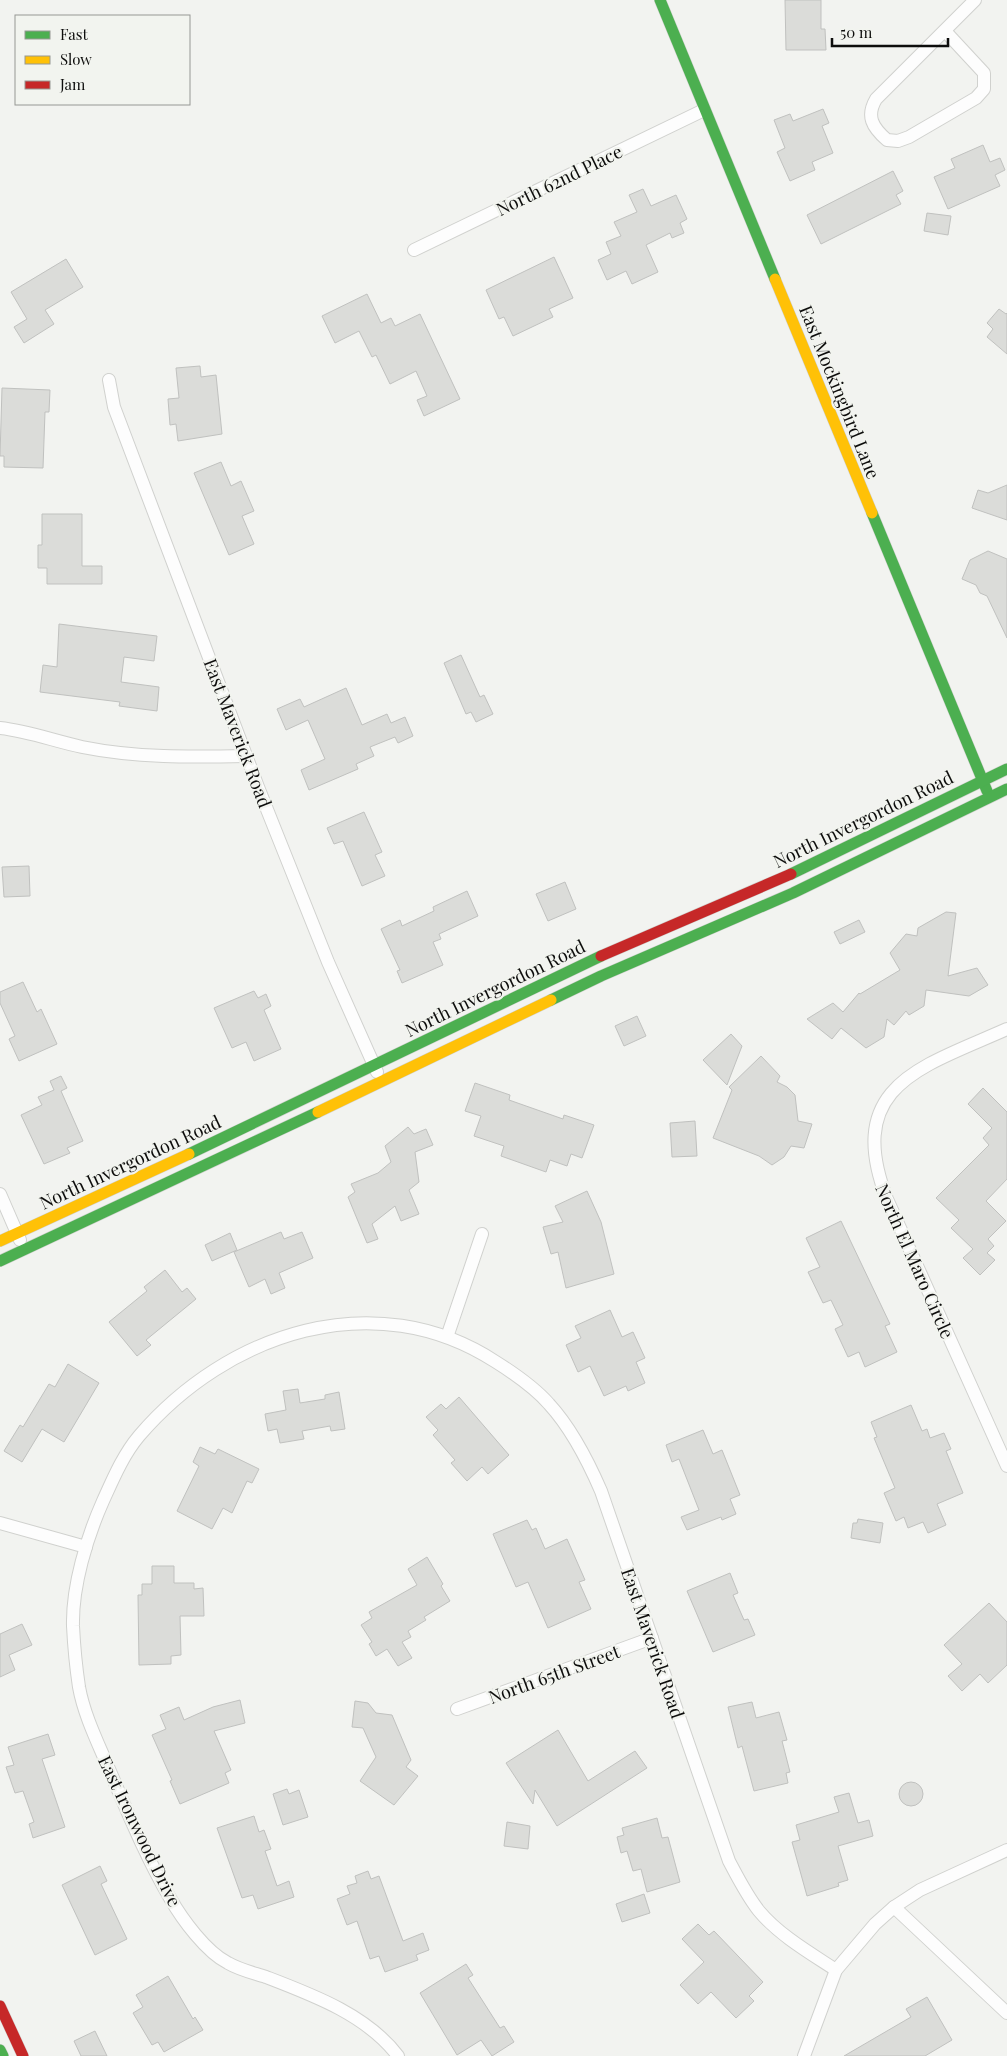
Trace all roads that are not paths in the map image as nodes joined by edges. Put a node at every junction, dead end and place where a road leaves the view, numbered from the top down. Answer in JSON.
{"nodes":[{"id":1,"x":660,"y":0,"type":"edge"},
{"id":2,"x":975,"y":0,"type":"edge"},
{"id":3,"x":945,"y":31,"type":"junction"},
{"id":4,"x":704,"y":110,"type":"junction"},
{"id":5,"x":414,"y":250,"type":"dead end"},
{"id":6,"x":110,"y":380,"type":"dead end"},
{"id":7,"x":0,"y":728,"type":"edge"},
{"id":8,"x":246,"y":756,"type":"junction"},
{"id":9,"x":1007,"y":769,"type":"edge"},
{"id":10,"x":982,"y":781,"type":"junction"},
{"id":11,"x":1007,"y":789,"type":"edge"},
{"id":12,"x":989,"y":797,"type":"junction"},
{"id":13,"x":1007,"y":1029,"type":"edge"},
{"id":14,"x":374,"y":1065,"type":"junction"},
{"id":15,"x":381,"y":1080,"type":"junction"},
{"id":16,"x":0,"y":1194,"type":"edge"},
{"id":17,"x":16,"y":1234,"type":"junction"},
{"id":18,"x":482,"y":1234,"type":"dead end"},
{"id":19,"x":0,"y":1241,"type":"edge"},
{"id":20,"x":24,"y":1250,"type":"junction"},
{"id":21,"x":0,"y":1261,"type":"edge"},
{"id":22,"x":447,"y":1336,"type":"junction"},
{"id":23,"x":1007,"y":1466,"type":"edge"},
{"id":24,"x":0,"y":1523,"type":"edge"},
{"id":25,"x":86,"y":1547,"type":"junction"},
{"id":26,"x":652,"y":1638,"type":"junction"},
{"id":27,"x":457,"y":1709,"type":"dead end"},
{"id":28,"x":1007,"y":1850,"type":"edge"},
{"id":29,"x":894,"y":1907,"type":"junction"},
{"id":30,"x":836,"y":1970,"type":"junction"},
{"id":31,"x":0,"y":2006,"type":"edge"},
{"id":32,"x":1007,"y":2013,"type":"edge"},
{"id":33,"x":0,"y":2050,"type":"edge"},
{"id":34,"x":3,"y":2056,"type":"edge"},
{"id":35,"x":23,"y":2056,"type":"edge"},
{"id":36,"x":398,"y":2056,"type":"edge"},
{"id":37,"x":804,"y":2056,"type":"edge"}],
"edges":[{"from":1,"to":4,"type":"street","name":"East Mockingbird Lane"},
{"from":2,"to":3,"type":"street"},
{"from":3,"to":3,"type":"street"},
{"from":4,"to":5,"type":"street","name":"North 62nd Place"},
{"from":4,"to":10,"type":"street","name":"East Mockingbird Lane"},
{"from":6,"to":8,"type":"street","name":"East Maverick Road"},
{"from":7,"to":8,"type":"street"},
{"from":8,"to":14,"type":"street","name":"East Maverick Road"},
{"from":9,"to":10,"type":"street","name":"North Invergordon Road"},
{"from":10,"to":12,"type":"street","name":"East Mockingbird Lane"},
{"from":10,"to":14,"type":"street","name":"North Invergordon Road"},
{"from":11,"to":12,"type":"street","name":"North Invergordon Road"},
{"from":12,"to":15,"type":"street","name":"North Invergordon Road"},
{"from":13,"to":23,"type":"street","name":"North El Maro Circle"},
{"from":14,"to":15,"type":"street","name":"East Maverick Road"},
{"from":14,"to":17,"type":"street","name":"North Invergordon Road"},
{"from":15,"to":20,"type":"street","name":"North Invergordon Road"},
{"from":16,"to":17,"type":"street"},
{"from":17,"to":19,"type":"street","name":"North Invergordon Road"},
{"from":17,"to":20,"type":"street"},
{"from":18,"to":22,"type":"street"},
{"from":20,"to":21,"type":"street","name":"North Invergordon Road"},
{"from":22,"to":25,"type":"street","name":"East Maverick Road"},
{"from":22,"to":26,"type":"street","name":"East Maverick Road"},
{"from":24,"to":25,"type":"street"},
{"from":25,"to":36,"type":"street","name":"East Ironwood Drive"},
{"from":26,"to":27,"type":"street","name":"North 65th Street"},
{"from":26,"to":30,"type":"street","name":"East Maverick Road"},
{"from":28,"to":29,"type":"street"},
{"from":29,"to":30,"type":"street"},
{"from":29,"to":32,"type":"street"},
{"from":30,"to":37,"type":"street"},
{"from":31,"to":35,"type":"street"},
{"from":33,"to":34,"type":"street"}]}
